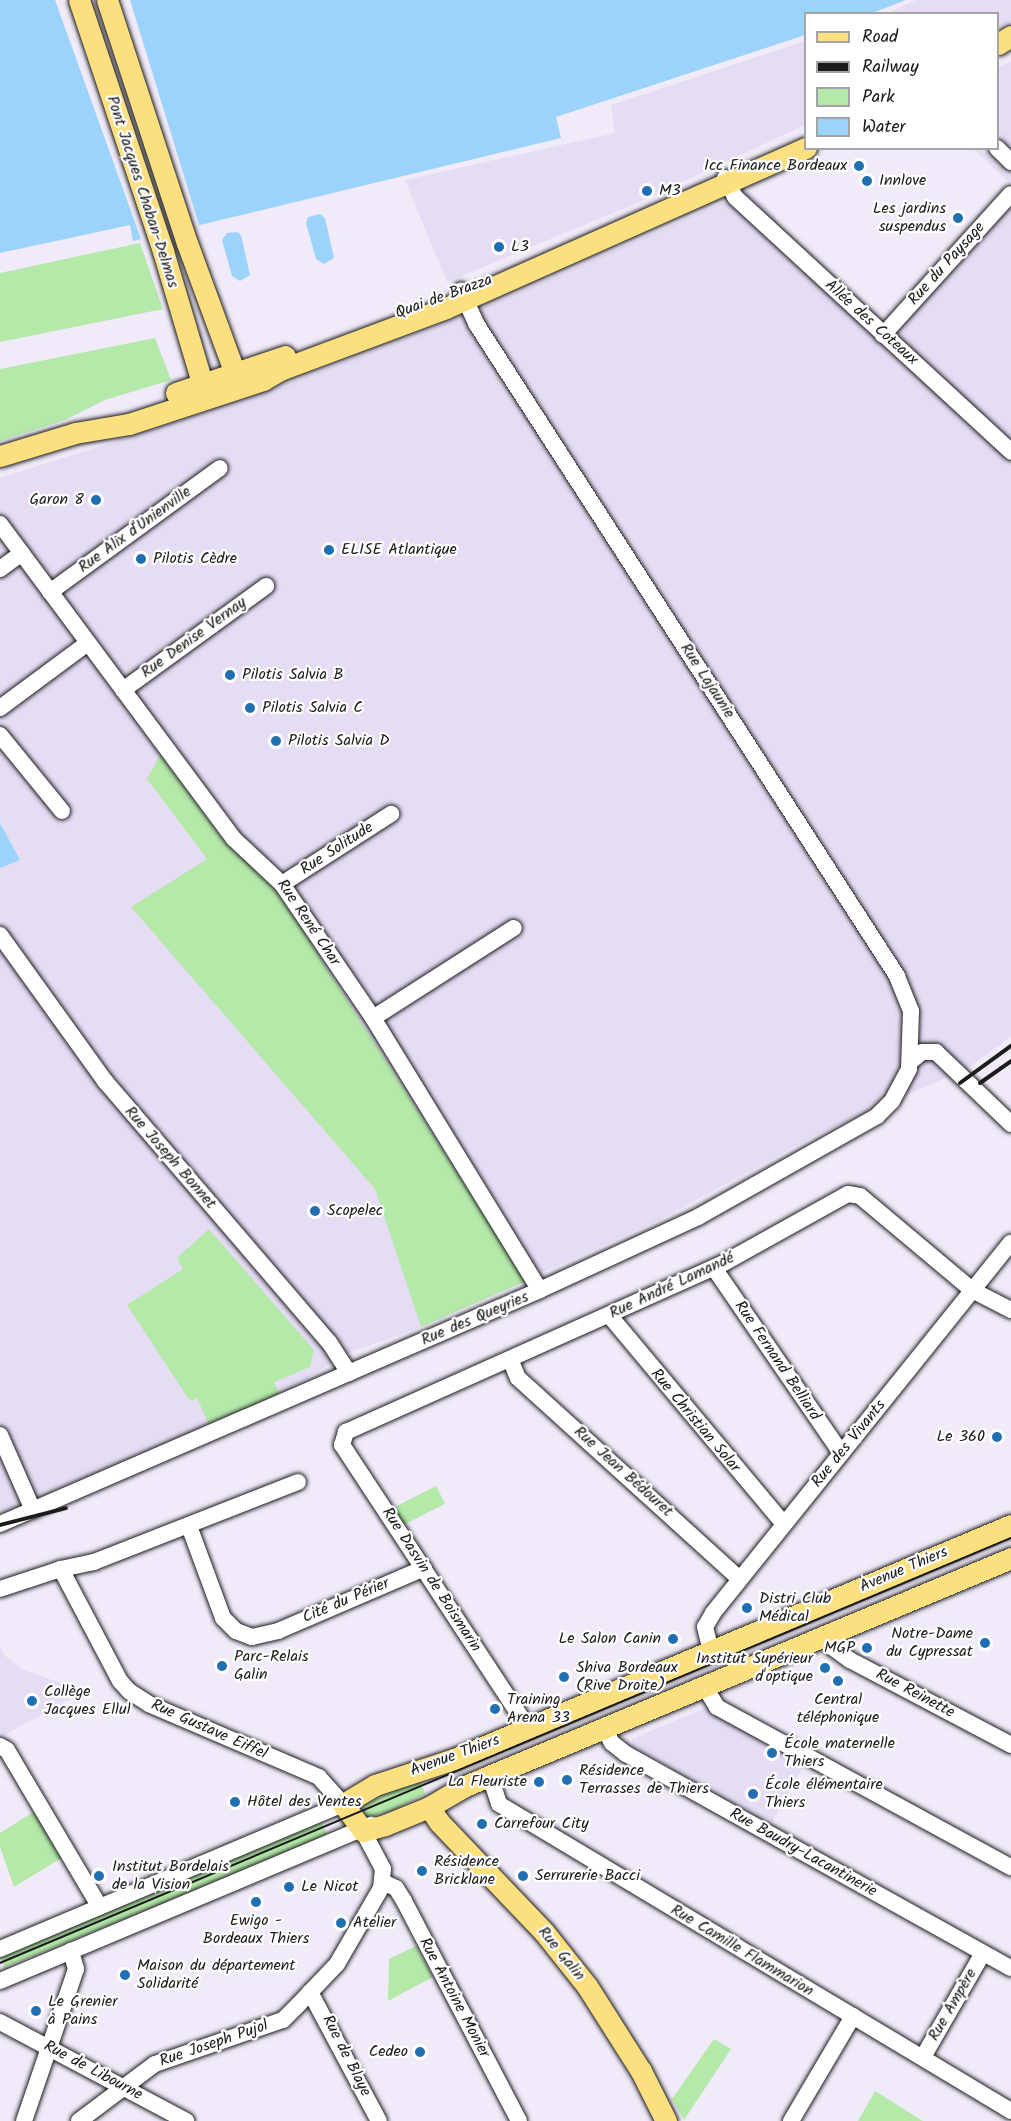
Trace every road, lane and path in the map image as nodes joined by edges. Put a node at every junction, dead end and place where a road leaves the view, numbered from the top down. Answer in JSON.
{"nodes":[{"id":1,"x":79,"y":0,"type":"edge"},
{"id":2,"x":106,"y":0,"type":"edge"},
{"id":3,"x":804,"y":142,"type":"edge"},
{"id":4,"x":804,"y":149,"type":"edge"},
{"id":5,"x":998,"y":150,"type":"edge"},
{"id":6,"x":1011,"y":162,"type":"edge"},
{"id":7,"x":728,"y":185,"type":"junction"},
{"id":8,"x":1011,"y":194,"type":"edge"},
{"id":9,"x":465,"y":301,"type":"junction"},
{"id":10,"x":883,"y":334,"type":"junction"},
{"id":11,"x":238,"y":380,"type":"junction"},
{"id":12,"x":204,"y":391,"type":"junction"},
{"id":13,"x":1011,"y":452,"type":"edge"},
{"id":14,"x":0,"y":456,"type":"edge"},
{"id":15,"x":219,"y":468,"type":"dead end"},
{"id":16,"x":0,"y":524,"type":"edge"},
{"id":17,"x":22,"y":553,"type":"junction"},
{"id":18,"x":0,"y":569,"type":"edge"},
{"id":19,"x":266,"y":586,"type":"dead end"},
{"id":20,"x":50,"y":592,"type":"junction"},
{"id":21,"x":88,"y":643,"type":"junction"},
{"id":22,"x":123,"y":690,"type":"junction"},
{"id":23,"x":0,"y":708,"type":"edge"},
{"id":24,"x":0,"y":735,"type":"edge"},
{"id":25,"x":62,"y":812,"type":"dead end"},
{"id":26,"x":392,"y":814,"type":"dead end"},
{"id":27,"x":282,"y":884,"type":"junction"},
{"id":28,"x":514,"y":928,"type":"dead end"},
{"id":29,"x":0,"y":936,"type":"edge"},
{"id":30,"x":373,"y":1018,"type":"junction"},
{"id":31,"x":911,"y":1061,"type":"junction"},
{"id":32,"x":1011,"y":1124,"type":"edge"},
{"id":33,"x":1011,"y":1243,"type":"edge"},
{"id":34,"x":714,"y":1268,"type":"junction"},
{"id":35,"x":540,"y":1290,"type":"junction"},
{"id":36,"x":972,"y":1290,"type":"junction"},
{"id":37,"x":1011,"y":1310,"type":"edge"},
{"id":38,"x":609,"y":1315,"type":"junction"},
{"id":39,"x":511,"y":1361,"type":"junction"},
{"id":40,"x":349,"y":1373,"type":"junction"},
{"id":41,"x":346,"y":1432,"type":"joint"},
{"id":42,"x":0,"y":1435,"type":"edge"},
{"id":43,"x":841,"y":1453,"type":"junction"},
{"id":44,"x":298,"y":1482,"type":"dead end"},
{"id":45,"x":33,"y":1510,"type":"junction"},
{"id":46,"x":0,"y":1524,"type":"edge"},
{"id":47,"x":784,"y":1524,"type":"junction"},
{"id":48,"x":189,"y":1526,"type":"junction"},
{"id":49,"x":1011,"y":1526,"type":"edge"},
{"id":50,"x":1011,"y":1558,"type":"edge"},
{"id":51,"x":424,"y":1568,"type":"junction"},
{"id":52,"x":61,"y":1569,"type":"junction"},
{"id":53,"x":740,"y":1579,"type":"junction"},
{"id":54,"x":0,"y":1589,"type":"edge"},
{"id":55,"x":825,"y":1636,"type":"junction"},
{"id":56,"x":711,"y":1651,"type":"junction"},
{"id":57,"x":704,"y":1686,"type":"junction"},
{"id":58,"x":528,"y":1728,"type":"junction"},
{"id":59,"x":604,"y":1728,"type":"junction"},
{"id":60,"x":1011,"y":1745,"type":"edge"},
{"id":61,"x":0,"y":1746,"type":"edge"},
{"id":62,"x":419,"y":1771,"type":"junction"},
{"id":63,"x":490,"y":1776,"type":"junction"},
{"id":64,"x":431,"y":1800,"type":"junction"},
{"id":65,"x":352,"y":1817,"type":"junction"},
{"id":66,"x":1011,"y":1867,"type":"edge"},
{"id":67,"x":383,"y":1882,"type":"junction"},
{"id":68,"x":100,"y":1907,"type":"junction"},
{"id":69,"x":0,"y":1949,"type":"edge"},
{"id":70,"x":71,"y":1951,"type":"junction"},
{"id":71,"x":983,"y":1953,"type":"junction"},
{"id":72,"x":1011,"y":1968,"type":"edge"},
{"id":73,"x":0,"y":1981,"type":"edge"},
{"id":74,"x":310,"y":1992,"type":"junction"},
{"id":75,"x":853,"y":2016,"type":"junction"},
{"id":76,"x":0,"y":2022,"type":"edge"},
{"id":77,"x":49,"y":2048,"type":"junction"},
{"id":78,"x":923,"y":2057,"type":"junction"},
{"id":79,"x":122,"y":2087,"type":"junction"},
{"id":80,"x":1011,"y":2111,"type":"edge"},
{"id":81,"x":24,"y":2121,"type":"edge"},
{"id":82,"x":79,"y":2121,"type":"edge"},
{"id":83,"x":186,"y":2121,"type":"edge"},
{"id":84,"x":379,"y":2121,"type":"edge"},
{"id":85,"x":519,"y":2121,"type":"edge"},
{"id":86,"x":666,"y":2121,"type":"edge"},
{"id":87,"x":791,"y":2121,"type":"edge"}],
"edges":[{"from":1,"to":12,"type":"main road","name":"Pont Jacques Chaban-Delmas"},
{"from":2,"to":11,"type":"main road","name":"Pont Jacques Chaban-Delmas"},
{"from":3,"to":7,"type":"main road","name":"Quai de Brazza"},
{"from":4,"to":7,"type":"main road","name":"Quai de Brazza"},
{"from":5,"to":6,"type":"street"},
{"from":7,"to":9,"type":"main road","name":"Quai de Brazza"},
{"from":7,"to":10,"type":"street","name":"Allée des Coteaux"},
{"from":8,"to":10,"type":"street","name":"Rue du Paysage"},
{"from":9,"to":11,"type":"main road","name":"Quai de Brazza"},
{"from":9,"to":31,"type":"street","name":"Rue Lajaunie"},
{"from":10,"to":13,"type":"street","name":"Allée des Coteaux"},
{"from":11,"to":12,"type":"main road","name":"Quai de Brazza"},
{"from":12,"to":14,"type":"main road","name":"Quai de Brazza"},
{"from":15,"to":20,"type":"street","name":"Rue Alix d'Unienville"},
{"from":16,"to":17,"type":"street","name":"Rue René Char"},
{"from":17,"to":18,"type":"street"},
{"from":17,"to":20,"type":"street","name":"Rue René Char"},
{"from":19,"to":22,"type":"street","name":"Rue Denise Vernay"},
{"from":20,"to":21,"type":"street","name":"Rue René Char"},
{"from":21,"to":22,"type":"street","name":"Rue René Char"},
{"from":21,"to":23,"type":"street"},
{"from":22,"to":27,"type":"street","name":"Rue René Char"},
{"from":24,"to":25,"type":"street"},
{"from":26,"to":27,"type":"street","name":"Rue Solitude"},
{"from":27,"to":30,"type":"street","name":"Rue René Char"},
{"from":28,"to":30,"type":"street"},
{"from":29,"to":40,"type":"street","name":"Rue Joseph Bonnet"},
{"from":30,"to":35,"type":"street","name":"Rue René Char"},
{"from":31,"to":32,"type":"street"},
{"from":31,"to":35,"type":"street","name":"Rue des Queyries"},
{"from":33,"to":36,"type":"street","name":"Rue des Vivants"},
{"from":34,"to":36,"type":"street","name":"Rue André Lamandé"},
{"from":34,"to":38,"type":"street","name":"Rue André Lamandé"},
{"from":34,"to":43,"type":"street","name":"Rue Fernand Belliard"},
{"from":35,"to":40,"type":"street","name":"Rue des Queyries"},
{"from":36,"to":37,"type":"street"},
{"from":36,"to":43,"type":"street","name":"Rue des Vivants"},
{"from":38,"to":39,"type":"street","name":"Rue André Lamandé"},
{"from":38,"to":47,"type":"street","name":"Rue Christian Solar"},
{"from":39,"to":41,"type":"street","name":"Rue André Lamandé"},
{"from":39,"to":53,"type":"street","name":"Rue Jean Bédouret"},
{"from":40,"to":45,"type":"street","name":"Rue des Queyries"},
{"from":41,"to":51,"type":"street","name":"Rue Dasvin de Boismarin"},
{"from":42,"to":45,"type":"street"},
{"from":43,"to":47,"type":"street","name":"Rue des Vivants"},
{"from":44,"to":48,"type":"street"},
{"from":45,"to":46,"type":"street","name":"Rue des Queyries"},
{"from":47,"to":53,"type":"street","name":"Rue des Vivants"},
{"from":48,"to":51,"type":"street","name":"Cité du Périer"},
{"from":48,"to":52,"type":"street"},
{"from":49,"to":56,"type":"main road","name":"Avenue Thiers"},
{"from":50,"to":55,"type":"main road","name":"Avenue Thiers"},
{"from":51,"to":58,"type":"street","name":"Rue Dasvin de Boismarin"},
{"from":52,"to":54,"type":"street"},
{"from":52,"to":65,"type":"street","name":"Rue Gustave Eiffel"},
{"from":53,"to":56,"type":"street","name":"Rue des Vivants"},
{"from":55,"to":57,"type":"main road","name":"Avenue Thiers"},
{"from":55,"to":60,"type":"street","name":"Rue Reinette"},
{"from":56,"to":58,"type":"main road","name":"Avenue Thiers"},
{"from":57,"to":59,"type":"main road","name":"Avenue Thiers"},
{"from":57,"to":66,"type":"street"},
{"from":58,"to":62,"type":"main road","name":"Avenue Thiers"},
{"from":59,"to":63,"type":"main road","name":"Avenue Thiers"},
{"from":59,"to":71,"type":"street","name":"Rue Baudry-Lacantinerie"},
{"from":61,"to":68,"type":"street"},
{"from":62,"to":64,"type":"main road","name":"Rue Galin"},
{"from":62,"to":65,"type":"main road","name":"Avenue Thiers"},
{"from":63,"to":64,"type":"main road","name":"Avenue Thiers"},
{"from":63,"to":75,"type":"street","name":"Rue Camille Flammarion"},
{"from":64,"to":65,"type":"main road","name":"Avenue Thiers"},
{"from":64,"to":86,"type":"main road","name":"Rue Galin"},
{"from":65,"to":67,"type":"street"},
{"from":65,"to":68,"type":"street","name":"Avenue Thiers"},
{"from":65,"to":70,"type":"street","name":"Avenue Thiers"},
{"from":67,"to":74,"type":"street","name":"Rue Joseph Pujol"},
{"from":67,"to":85,"type":"street","name":"Rue Antoine Monier"},
{"from":68,"to":69,"type":"street","name":"Avenue Thiers"},
{"from":70,"to":73,"type":"street","name":"Avenue Thiers"},
{"from":70,"to":77,"type":"street"},
{"from":71,"to":72,"type":"street","name":"Rue Baudry-Lacantinerie"},
{"from":71,"to":78,"type":"street","name":"Rue Ampère"},
{"from":74,"to":79,"type":"street","name":"Rue Joseph Pujol"},
{"from":74,"to":84,"type":"street","name":"Rue de Blaye"},
{"from":75,"to":78,"type":"street","name":"Rue Camille Flammarion"},
{"from":75,"to":87,"type":"street"},
{"from":76,"to":77,"type":"street","name":"Rue de Libourne"},
{"from":77,"to":79,"type":"street","name":"Rue de Libourne"},
{"from":77,"to":81,"type":"street"},
{"from":78,"to":80,"type":"street","name":"Rue Camille Flammarion"},
{"from":79,"to":82,"type":"street","name":"Rue Joseph Pujol"},
{"from":79,"to":83,"type":"street","name":"Rue de Libourne"}]}
